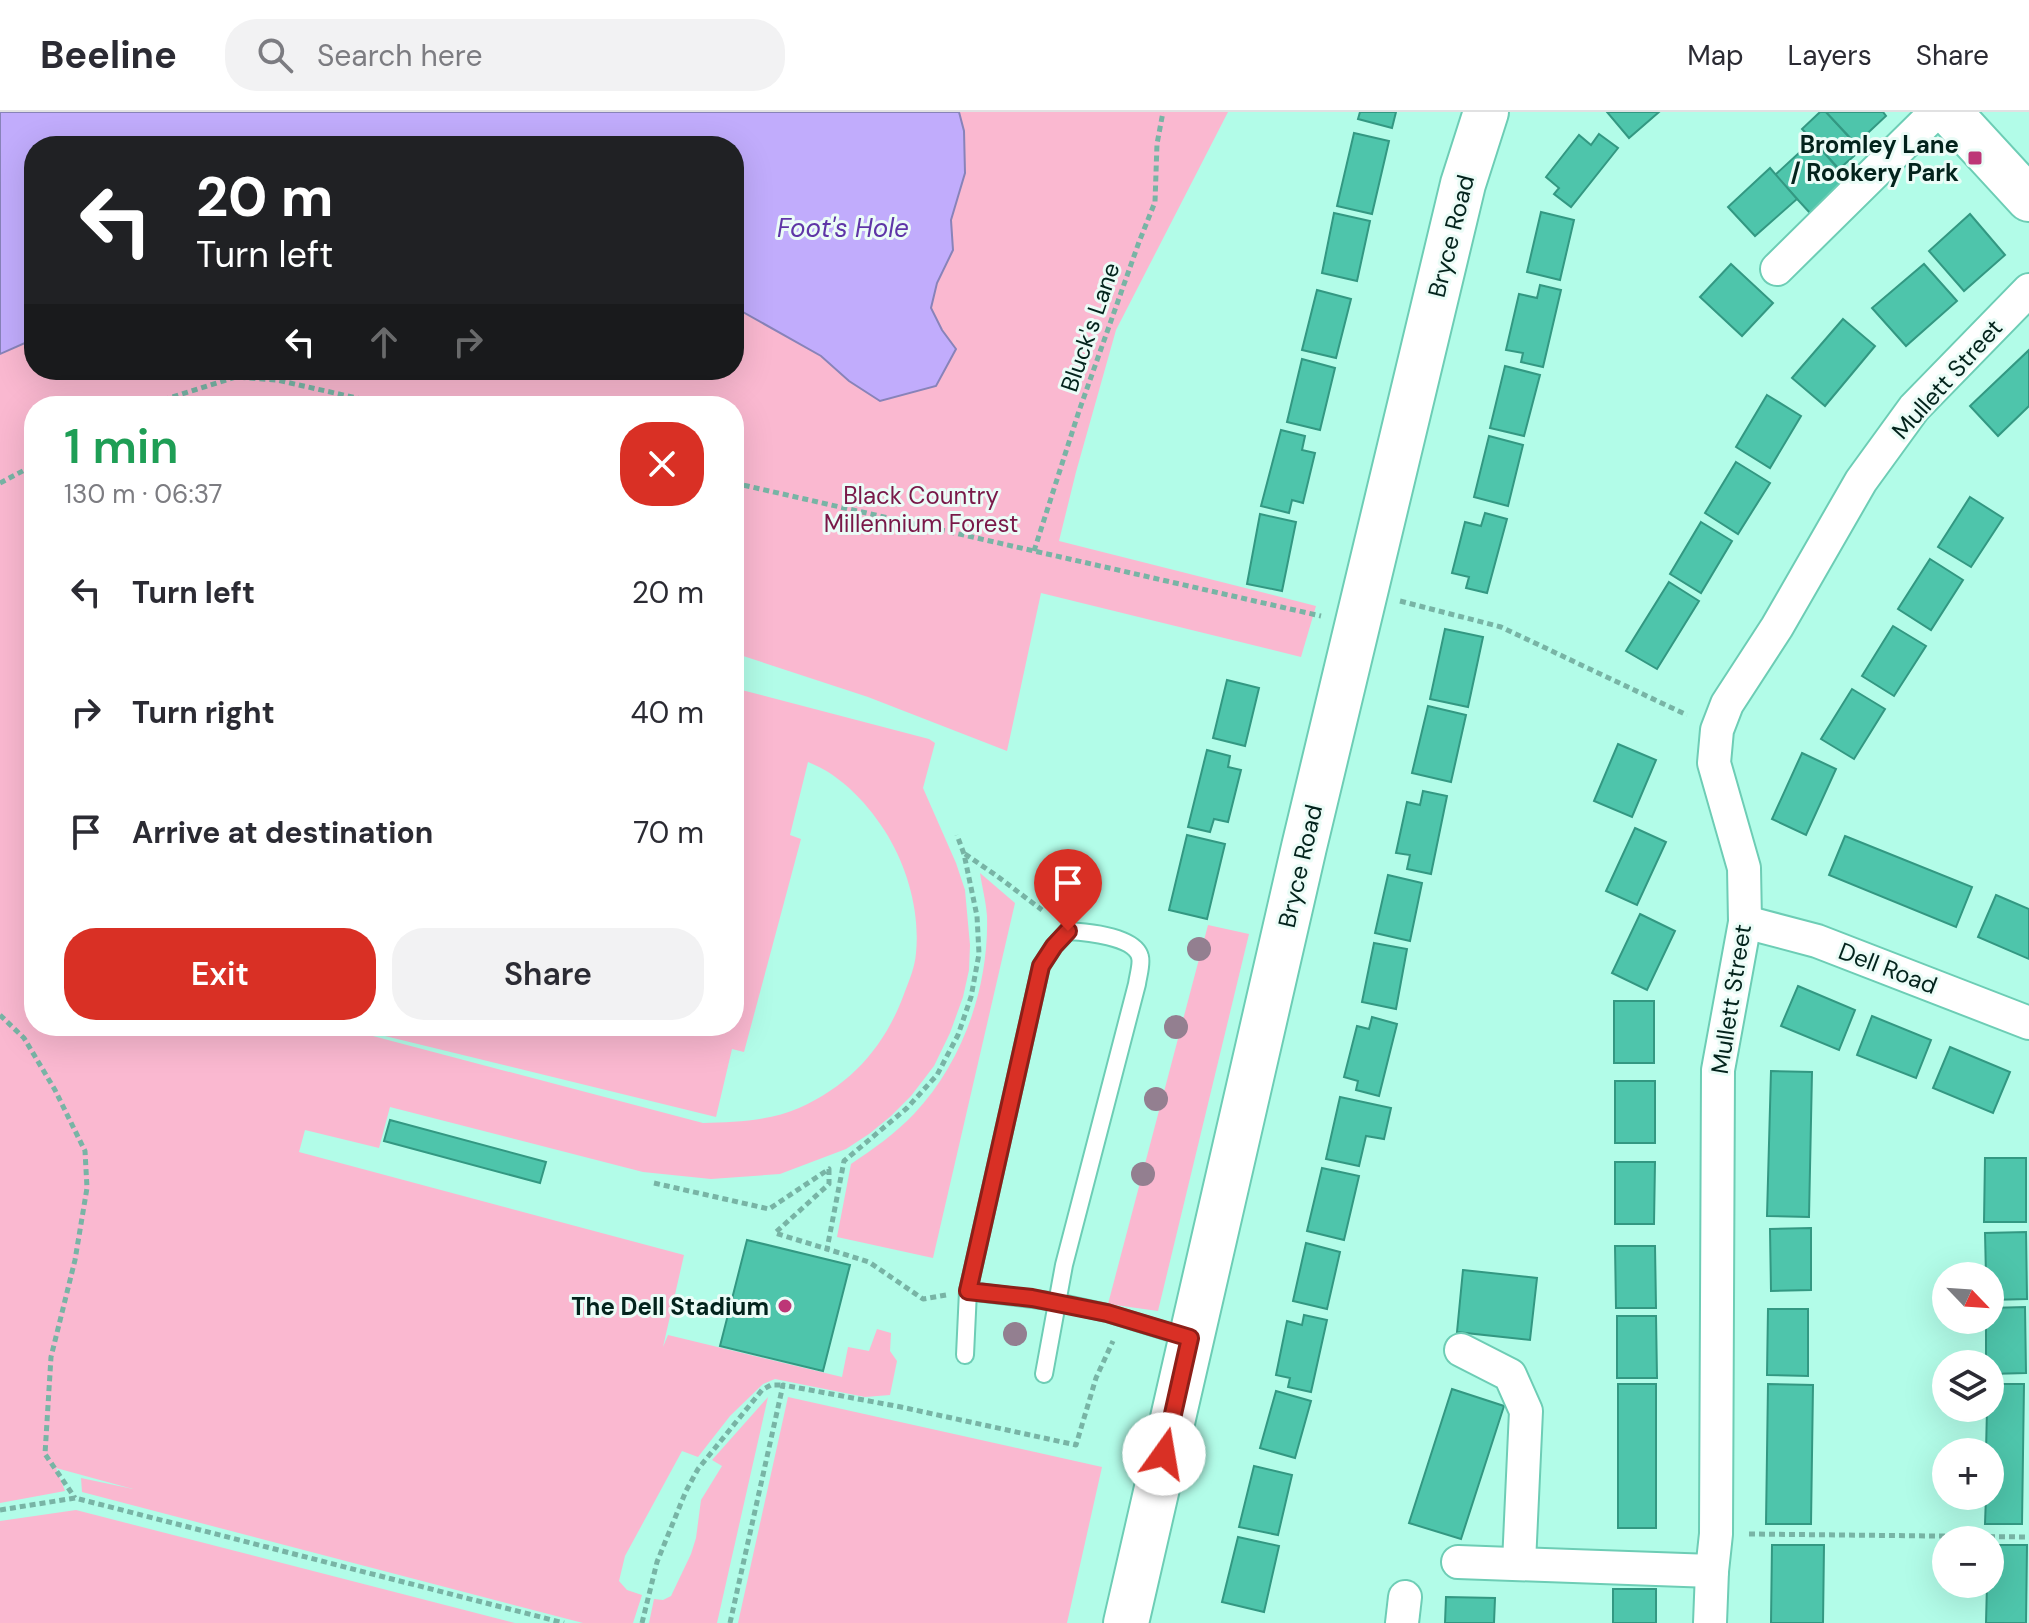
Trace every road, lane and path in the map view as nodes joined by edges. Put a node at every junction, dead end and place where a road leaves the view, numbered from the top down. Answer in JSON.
{"nodes":[{"id":1,"x":1163,"y":112,"type":"edge"},
{"id":2,"x":1486,"y":112,"type":"edge"},
{"id":3,"x":1936,"y":112,"type":"edge"},
{"id":4,"x":1949,"y":112,"type":"edge"},
{"id":5,"x":2029,"y":199,"type":"edge"},
{"id":6,"x":1777,"y":269,"type":"dead end"},
{"id":7,"x":2029,"y":290,"type":"edge"},
{"id":8,"x":226,"y":380,"type":"edge"},
{"id":9,"x":277,"y":380,"type":"edge"},
{"id":10,"x":176,"y":396,"type":"edge"},
{"id":11,"x":348,"y":396,"type":"edge"},
{"id":12,"x":24,"y":470,"type":"edge"},
{"id":13,"x":0,"y":483,"type":"edge"},
{"id":14,"x":744,"y":485,"type":"edge"},
{"id":15,"x":1034,"y":551,"type":"junction"},
{"id":16,"x":1361,"y":608,"type":"junction"},
{"id":17,"x":1717,"y":730,"type":"junction"},
{"id":18,"x":957,"y":835,"type":"dead end"},
{"id":19,"x":964,"y":854,"type":"junction"},
{"id":20,"x":1042,"y":910,"type":"dead end"},
{"id":21,"x":1745,"y":922,"type":"junction"},
{"id":22,"x":0,"y":1015,"type":"edge"},
{"id":23,"x":2029,"y":1023,"type":"edge"},
{"id":24,"x":654,"y":1183,"type":"dead end"},
{"id":25,"x":827,"y":1249,"type":"junction"},
{"id":26,"x":968,"y":1291,"type":"junction"},
{"id":27,"x":923,"y":1299,"type":"dead end"},
{"id":28,"x":1057,"y":1302,"type":"junction"},
{"id":29,"x":1115,"y":1316,"type":"junction"},
{"id":30,"x":1190,"y":1338,"type":"junction"},
{"id":31,"x":1461,"y":1350,"type":"dead end"},
{"id":32,"x":965,"y":1355,"type":"dead end"},
{"id":33,"x":1044,"y":1374,"type":"dead end"},
{"id":34,"x":783,"y":1385,"type":"junction"},
{"id":35,"x":75,"y":1498,"type":"junction"},
{"id":36,"x":0,"y":1510,"type":"edge"},
{"id":37,"x":1716,"y":1534,"type":"junction"},
{"id":38,"x":2029,"y":1537,"type":"edge"},
{"id":39,"x":1458,"y":1562,"type":"dead end"},
{"id":40,"x":1519,"y":1563,"type":"junction"},
{"id":41,"x":1712,"y":1571,"type":"junction"},
{"id":42,"x":564,"y":1623,"type":"edge"},
{"id":43,"x":642,"y":1623,"type":"edge"},
{"id":44,"x":730,"y":1623,"type":"edge"},
{"id":45,"x":1126,"y":1623,"type":"edge"},
{"id":46,"x":1710,"y":1623,"type":"edge"}],
"edges":[{"from":1,"to":15,"type":"path","name":"Bluck's Lane"},
{"from":2,"to":16,"type":"street","name":"Bryce Road"},
{"from":3,"to":6,"type":"street"},
{"from":4,"to":5,"type":"street"},
{"from":7,"to":17,"type":"street","name":"Mullett Street"},
{"from":8,"to":10,"type":"path"},
{"from":9,"to":11,"type":"path"},
{"from":12,"to":13,"type":"path"},
{"from":14,"to":15,"type":"path"},
{"from":15,"to":16,"type":"path"},
{"from":16,"to":17,"type":"path"},
{"from":16,"to":30,"type":"street","name":"Bryce Road"},
{"from":17,"to":21,"type":"street","name":"Mullett Street"},
{"from":18,"to":19,"type":"path"},
{"from":19,"to":20,"type":"path"},
{"from":19,"to":25,"type":"path"},
{"from":21,"to":23,"type":"street","name":"Dell Road"},
{"from":21,"to":37,"type":"street","name":"Mullett Street"},
{"from":22,"to":35,"type":"path"},
{"from":24,"to":25,"type":"path"},
{"from":25,"to":27,"type":"path"},
{"from":26,"to":28,"type":"lane"},
{"from":26,"to":28,"type":"lane"},
{"from":26,"to":32,"type":"lane"},
{"from":28,"to":29,"type":"lane"},
{"from":28,"to":33,"type":"lane"},
{"from":29,"to":30,"type":"lane"},
{"from":29,"to":34,"type":"path"},
{"from":30,"to":45,"type":"street","name":"Bryce Road"},
{"from":31,"to":40,"type":"street"},
{"from":34,"to":43,"type":"path"},
{"from":34,"to":44,"type":"path"},
{"from":35,"to":36,"type":"path"},
{"from":35,"to":42,"type":"path"},
{"from":37,"to":38,"type":"path"},
{"from":37,"to":41,"type":"street","name":"Mullett Street"},
{"from":39,"to":40,"type":"street"},
{"from":40,"to":41,"type":"street"},
{"from":41,"to":46,"type":"street","name":"Mullett Street"}]}
